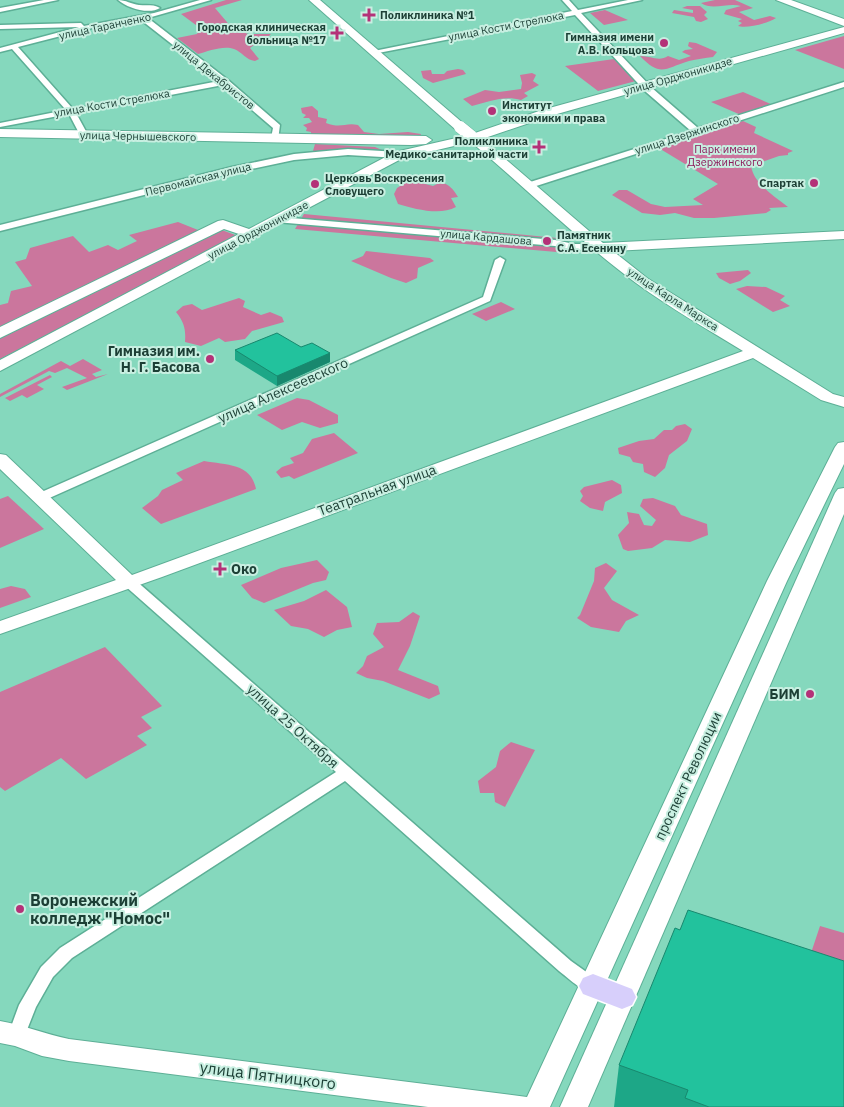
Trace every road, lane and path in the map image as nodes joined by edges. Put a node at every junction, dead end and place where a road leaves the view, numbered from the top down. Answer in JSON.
{"nodes":[{"id":1,"x":54,"y":0,"type":"edge"},
{"id":2,"x":121,"y":0,"type":"edge"},
{"id":3,"x":199,"y":0,"type":"edge"},
{"id":4,"x":208,"y":0,"type":"edge"},
{"id":5,"x":314,"y":0,"type":"edge"},
{"id":6,"x":565,"y":0,"type":"edge"},
{"id":7,"x":639,"y":0,"type":"edge"},
{"id":8,"x":782,"y":0,"type":"edge"},
{"id":9,"x":793,"y":0,"type":"edge"},
{"id":10,"x":0,"y":10,"type":"edge"},
{"id":11,"x":576,"y":12,"type":"junction"},
{"id":12,"x":142,"y":17,"type":"junction"},
{"id":13,"x":844,"y":19,"type":"edge"},
{"id":14,"x":844,"y":24,"type":"edge"},
{"id":15,"x":96,"y":26,"type":"junction"},
{"id":16,"x":0,"y":27,"type":"edge"},
{"id":17,"x":844,"y":30,"type":"edge"},
{"id":18,"x":14,"y":47,"type":"junction"},
{"id":19,"x":0,"y":50,"type":"edge"},
{"id":20,"x":373,"y":52,"type":"junction"},
{"id":21,"x":225,"y":82,"type":"junction"},
{"id":22,"x":844,"y":84,"type":"edge"},
{"id":23,"x":645,"y":85,"type":"junction"},
{"id":24,"x":71,"y":111,"type":"junction"},
{"id":25,"x":546,"y":113,"type":"junction"},
{"id":26,"x":0,"y":125,"type":"edge"},
{"id":27,"x":460,"y":127,"type":"joint"},
{"id":28,"x":696,"y":131,"type":"junction"},
{"id":29,"x":0,"y":133,"type":"edge"},
{"id":30,"x":84,"y":135,"type":"junction"},
{"id":31,"x":472,"y":137,"type":"junction"},
{"id":32,"x":275,"y":138,"type":"junction"},
{"id":33,"x":399,"y":155,"type":"junction"},
{"id":34,"x":530,"y":184,"type":"junction"},
{"id":35,"x":0,"y":220,"type":"edge"},
{"id":36,"x":279,"y":220,"type":"junction"},
{"id":37,"x":4,"y":227,"type":"edge"},
{"id":38,"x":251,"y":234,"type":"junction"},
{"id":39,"x":844,"y":235,"type":"edge"},
{"id":40,"x":692,"y":244,"type":"junction"},
{"id":41,"x":599,"y":247,"type":"junction"},
{"id":42,"x":500,"y":260,"type":"dead end"},
{"id":43,"x":634,"y":275,"type":"junction"},
{"id":44,"x":0,"y":333,"type":"edge"},
{"id":45,"x":754,"y":352,"type":"junction"},
{"id":46,"x":0,"y":366,"type":"edge"},
{"id":47,"x":844,"y":402,"type":"edge"},
{"id":48,"x":844,"y":447,"type":"edge"},
{"id":49,"x":0,"y":459,"type":"edge"},
{"id":50,"x":844,"y":493,"type":"edge"},
{"id":51,"x":41,"y":497,"type":"junction"},
{"id":52,"x":129,"y":582,"type":"junction"},
{"id":53,"x":0,"y":628,"type":"edge"},
{"id":54,"x":346,"y":773,"type":"junction"},
{"id":55,"x":593,"y":986,"type":"junction"},
{"id":56,"x":622,"y":996,"type":"junction"},
{"id":57,"x":8,"y":1033,"type":"edge"},
{"id":58,"x":521,"y":1107,"type":"edge"},
{"id":59,"x":536,"y":1107,"type":"edge"},
{"id":60,"x":574,"y":1107,"type":"edge"}],
"edges":[{"from":1,"to":10,"type":"street"},
{"from":2,"to":3,"type":"street"},
{"from":4,"to":12,"type":"street","name":"улица Таранченко"},
{"from":5,"to":20,"type":"street"},
{"from":6,"to":11,"type":"street"},
{"from":7,"to":11,"type":"street","name":"улица Кости Стрелюка"},
{"from":8,"to":14,"type":"street"},
{"from":9,"to":13,"type":"street"},
{"from":11,"to":20,"type":"street","name":"улица Кости Стрелюка"},
{"from":11,"to":23,"type":"street"},
{"from":12,"to":15,"type":"street","name":"улица Таранченко"},
{"from":12,"to":21,"type":"street","name":"улица Декабристов"},
{"from":15,"to":16,"type":"street"},
{"from":15,"to":18,"type":"street","name":"улица Таранченко"},
{"from":17,"to":23,"type":"street","name":"улица Орджоникидзе"},
{"from":18,"to":19,"type":"street","name":"улица Таранченко"},
{"from":18,"to":24,"type":"street"},
{"from":20,"to":27,"type":"street"},
{"from":21,"to":24,"type":"street","name":"улица Кости Стрелюка"},
{"from":21,"to":32,"type":"street","name":"улица Декабристов"},
{"from":22,"to":28,"type":"street","name":"улица Дзержинского"},
{"from":23,"to":25,"type":"street","name":"улица Орджоникидзе"},
{"from":23,"to":28,"type":"street"},
{"from":24,"to":26,"type":"street","name":"улица Кости Стрелюка"},
{"from":24,"to":30,"type":"street"},
{"from":25,"to":31,"type":"street","name":"улица Орджоникидзе"},
{"from":25,"to":32,"type":"street","name":"улица Чернышевского"},
{"from":27,"to":31,"type":"street","name":"улица Карла Маркса","bridge":true},
{"from":28,"to":34,"type":"street","name":"улица Дзержинского"},
{"from":29,"to":30,"type":"street","name":"улица Чернышевского"},
{"from":30,"to":32,"type":"street","name":"улица Чернышевского"},
{"from":31,"to":33,"type":"street","name":"улица Орджоникидзе"},
{"from":31,"to":34,"type":"street","name":"улица Карла Маркса"},
{"from":33,"to":36,"type":"street","name":"улица Орджоникидзе"},
{"from":33,"to":37,"type":"street","name":"Первомайская улица"},
{"from":34,"to":41,"type":"street","name":"улица Карла Маркса"},
{"from":35,"to":37,"type":"street"},
{"from":36,"to":38,"type":"street","name":"улица Орджоникидзе"},
{"from":36,"to":41,"type":"street","name":"улица Кардашова"},
{"from":38,"to":44,"type":"street","name":"улица Орджоникидзе"},
{"from":38,"to":46,"type":"street","name":"улица Орджоникидзе"},
{"from":39,"to":40,"type":"street","name":"улица Кардашова"},
{"from":40,"to":41,"type":"street","name":"улица Кардашова"},
{"from":40,"to":43,"type":"street","name":"улица Кардашова"},
{"from":41,"to":43,"type":"street","name":"улица Карла Маркса"},
{"from":42,"to":51,"type":"street","name":"улица Алексеевского"},
{"from":43,"to":45,"type":"street","name":"улица Карла Маркса"},
{"from":45,"to":47,"type":"street","name":"улица Карла Маркса"},
{"from":45,"to":52,"type":"street","name":"Театральная улица"},
{"from":48,"to":55,"type":"street","name":"проспект Революции"},
{"from":49,"to":51,"type":"street","name":"улица 25 Октября"},
{"from":50,"to":56,"type":"street","name":"проспект Революции"},
{"from":51,"to":52,"type":"street","name":"улица 25 Октября"},
{"from":52,"to":53,"type":"street","name":"Театральная улица"},
{"from":52,"to":54,"type":"street","name":"улица 25 Октября"},
{"from":54,"to":55,"type":"street","name":"улица 25 Октября"},
{"from":54,"to":57,"type":"street","name":"улица Пятницкого"},
{"from":55,"to":56,"type":"main road"},
{"from":55,"to":59,"type":"street","name":"проспект Революции"},
{"from":56,"to":60,"type":"street","name":"проспект Революции"},
{"from":57,"to":58,"type":"street","name":"улица Пятницкого"}]}
